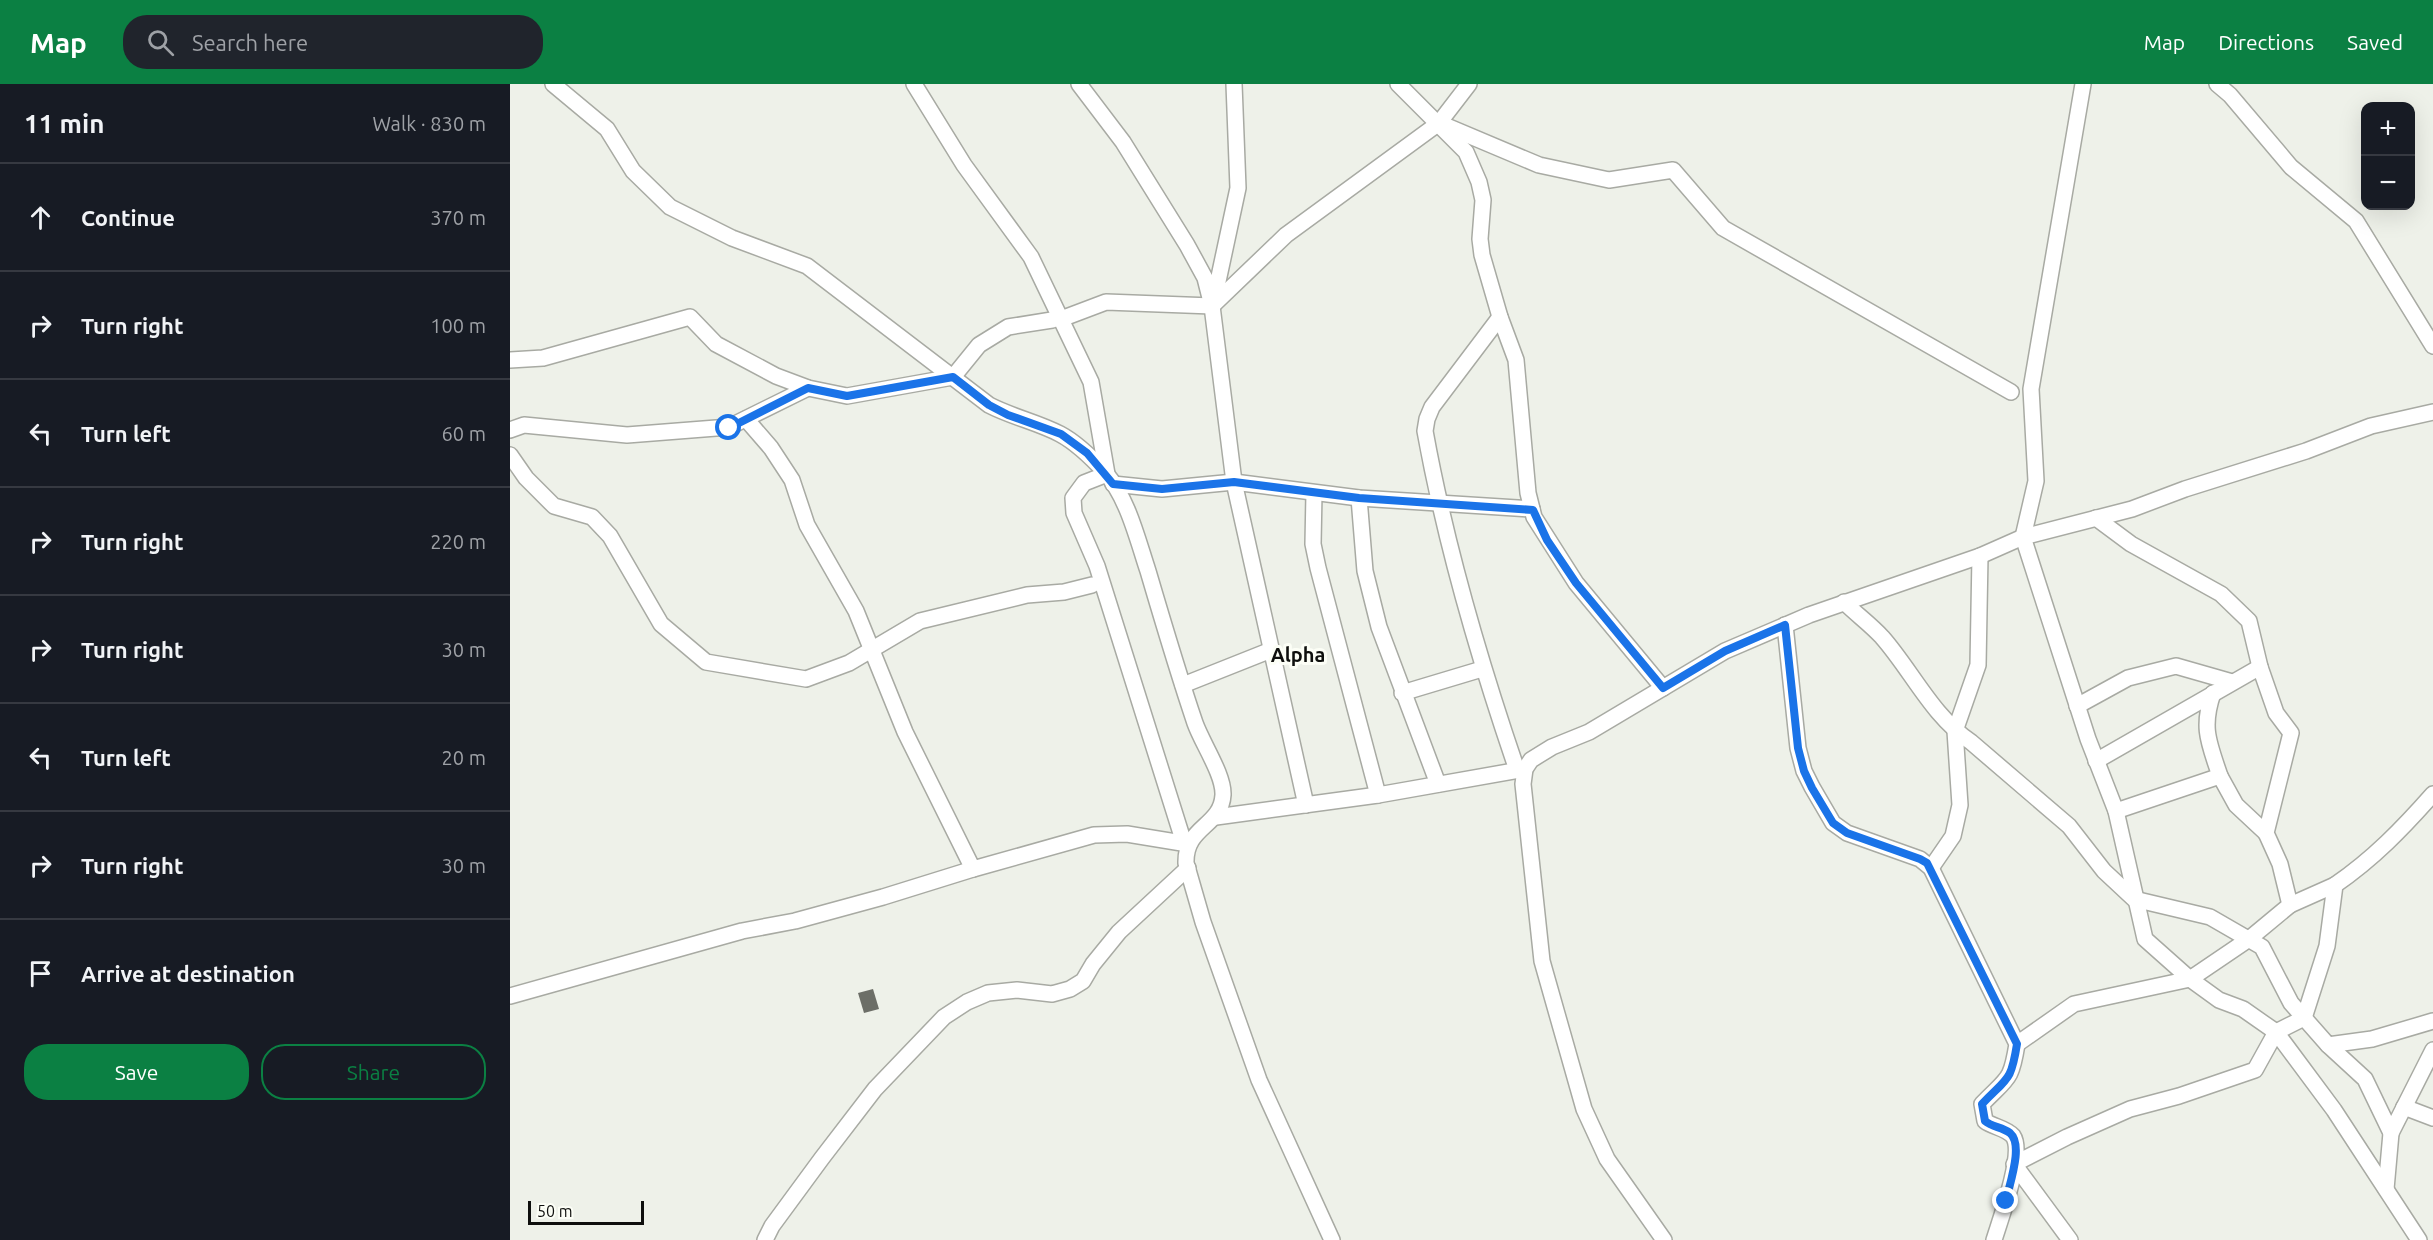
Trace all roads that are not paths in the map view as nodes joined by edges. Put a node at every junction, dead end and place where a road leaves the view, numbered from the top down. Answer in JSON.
{"nodes":[{"id":1,"x":553,"y":84,"type":"edge"},
{"id":2,"x":914,"y":84,"type":"edge"},
{"id":3,"x":1079,"y":84,"type":"edge"},
{"id":4,"x":1234,"y":84,"type":"edge"},
{"id":5,"x":1398,"y":84,"type":"edge"},
{"id":6,"x":1469,"y":84,"type":"edge"},
{"id":7,"x":2083,"y":84,"type":"edge"},
{"id":8,"x":2217,"y":84,"type":"edge"},
{"id":9,"x":1439,"y":123,"type":"junction"},
{"id":10,"x":1212,"y":306,"type":"junction"},
{"id":11,"x":1500,"y":317,"type":"junction"},
{"id":12,"x":1056,"y":319,"type":"junction"},
{"id":13,"x":2433,"y":346,"type":"edge"},
{"id":14,"x":510,"y":360,"type":"edge"},
{"id":15,"x":953,"y":377,"type":"junction"},
{"id":16,"x":808,"y":388,"type":"junction"},
{"id":17,"x":2011,"y":392,"type":"dead end"},
{"id":18,"x":2433,"y":412,"type":"edge"},
{"id":19,"x":746,"y":419,"type":"junction"},
{"id":20,"x":510,"y":430,"type":"edge"},
{"id":21,"x":510,"y":455,"type":"edge"},
{"id":22,"x":1110,"y":479,"type":"junction"},
{"id":23,"x":1234,"y":482,"type":"junction"},
{"id":24,"x":1314,"y":493,"type":"junction"},
{"id":25,"x":1359,"y":498,"type":"junction"},
{"id":26,"x":1438,"y":504,"type":"junction"},
{"id":27,"x":1533,"y":510,"type":"junction"},
{"id":28,"x":2096,"y":518,"type":"junction"},
{"id":29,"x":2023,"y":537,"type":"junction"},
{"id":30,"x":1980,"y":556,"type":"junction"},
{"id":31,"x":1092,"y":585,"type":"dead end"},
{"id":32,"x":1844,"y":603,"type":"junction"},
{"id":33,"x":1785,"y":625,"type":"junction"},
{"id":34,"x":871,"y":648,"type":"junction"},
{"id":35,"x":1271,"y":650,"type":"junction"},
{"id":36,"x":2260,"y":667,"type":"junction"},
{"id":37,"x":1482,"y":669,"type":"junction"},
{"id":38,"x":2232,"y":682,"type":"junction"},
{"id":39,"x":1183,"y":685,"type":"junction"},
{"id":40,"x":1663,"y":688,"type":"junction"},
{"id":41,"x":1402,"y":693,"type":"junction"},
{"id":42,"x":2213,"y":693,"type":"junction"},
{"id":43,"x":2077,"y":706,"type":"junction"},
{"id":44,"x":1955,"y":731,"type":"junction"},
{"id":45,"x":2096,"y":761,"type":"junction"},
{"id":46,"x":1521,"y":769,"type":"junction"},
{"id":47,"x":2220,"y":776,"type":"junction"},
{"id":48,"x":1438,"y":784,"type":"junction"},
{"id":49,"x":2433,"y":794,"type":"edge"},
{"id":50,"x":1378,"y":795,"type":"junction"},
{"id":51,"x":1306,"y":805,"type":"junction"},
{"id":52,"x":2116,"y":811,"type":"junction"},
{"id":53,"x":1216,"y":817,"type":"junction"},
{"id":54,"x":2266,"y":833,"type":"junction"},
{"id":55,"x":1186,"y":844,"type":"junction"},
{"id":56,"x":974,"y":868,"type":"junction"},
{"id":57,"x":1188,"y":868,"type":"junction"},
{"id":58,"x":1931,"y":868,"type":"junction"},
{"id":59,"x":2335,"y":885,"type":"junction"},
{"id":60,"x":2134,"y":899,"type":"junction"},
{"id":61,"x":2289,"y":904,"type":"junction"},
{"id":62,"x":2249,"y":939,"type":"junction"},
{"id":63,"x":2190,"y":979,"type":"junction"},
{"id":64,"x":510,"y":996,"type":"edge"},
{"id":65,"x":2304,"y":1018,"type":"junction"},
{"id":66,"x":2433,"y":1021,"type":"edge"},
{"id":67,"x":2276,"y":1032,"type":"junction"},
{"id":68,"x":2017,"y":1044,"type":"junction"},
{"id":69,"x":2328,"y":1045,"type":"junction"},
{"id":70,"x":2433,"y":1050,"type":"edge"},
{"id":71,"x":2404,"y":1107,"type":"junction"},
{"id":72,"x":2433,"y":1118,"type":"edge"},
{"id":73,"x":2391,"y":1133,"type":"junction"},
{"id":74,"x":2014,"y":1164,"type":"junction"},
{"id":75,"x":2386,"y":1189,"type":"junction"},
{"id":76,"x":765,"y":1240,"type":"edge"},
{"id":77,"x":1332,"y":1240,"type":"edge"},
{"id":78,"x":1664,"y":1240,"type":"edge"},
{"id":79,"x":1994,"y":1240,"type":"edge"},
{"id":80,"x":2070,"y":1240,"type":"edge"},
{"id":81,"x":2419,"y":1240,"type":"edge"}],
"edges":[{"from":1,"to":15,"type":"street"},
{"from":2,"to":12,"type":"street"},
{"from":3,"to":10,"type":"street"},
{"from":4,"to":10,"type":"street"},
{"from":5,"to":9,"type":"street"},
{"from":6,"to":9,"type":"street"},
{"from":7,"to":29,"type":"street"},
{"from":8,"to":13,"type":"street"},
{"from":9,"to":10,"type":"street"},
{"from":9,"to":11,"type":"street"},
{"from":9,"to":17,"type":"street"},
{"from":10,"to":12,"type":"street"},
{"from":10,"to":23,"type":"street"},
{"from":11,"to":26,"type":"street"},
{"from":11,"to":27,"type":"street"},
{"from":12,"to":15,"type":"street"},
{"from":12,"to":22,"type":"street"},
{"from":14,"to":16,"type":"street"},
{"from":15,"to":16,"type":"street"},
{"from":15,"to":22,"type":"street"},
{"from":16,"to":19,"type":"street"},
{"from":18,"to":28,"type":"street"},
{"from":19,"to":20,"type":"street"},
{"from":19,"to":34,"type":"street"},
{"from":21,"to":34,"type":"street"},
{"from":22,"to":23,"type":"street"},
{"from":22,"to":39,"type":"street"},
{"from":22,"to":55,"type":"street"},
{"from":23,"to":24,"type":"street"},
{"from":23,"to":35,"type":"street"},
{"from":24,"to":25,"type":"street"},
{"from":24,"to":50,"type":"street"},
{"from":25,"to":26,"type":"street"},
{"from":25,"to":41,"type":"street"},
{"from":26,"to":27,"type":"street"},
{"from":26,"to":37,"type":"street"},
{"from":27,"to":40,"type":"street"},
{"from":28,"to":29,"type":"street"},
{"from":28,"to":36,"type":"street"},
{"from":29,"to":30,"type":"street"},
{"from":29,"to":43,"type":"street"},
{"from":30,"to":32,"type":"street"},
{"from":30,"to":44,"type":"street"},
{"from":31,"to":34,"type":"street"},
{"from":32,"to":33,"type":"street"},
{"from":32,"to":44,"type":"street"},
{"from":33,"to":40,"type":"street"},
{"from":33,"to":58,"type":"street"},
{"from":34,"to":56,"type":"street"},
{"from":35,"to":39,"type":"street"},
{"from":35,"to":51,"type":"street"},
{"from":36,"to":38,"type":"street"},
{"from":36,"to":54,"type":"street"},
{"from":37,"to":41,"type":"street"},
{"from":37,"to":46,"type":"street"},
{"from":38,"to":42,"type":"street"},
{"from":38,"to":43,"type":"street"},
{"from":39,"to":53,"type":"street"},
{"from":40,"to":46,"type":"street"},
{"from":41,"to":48,"type":"street"},
{"from":42,"to":45,"type":"street"},
{"from":42,"to":47,"type":"street"},
{"from":43,"to":45,"type":"street"},
{"from":44,"to":58,"type":"street"},
{"from":44,"to":60,"type":"street"},
{"from":45,"to":52,"type":"street"},
{"from":46,"to":48,"type":"street"},
{"from":46,"to":78,"type":"street"},
{"from":47,"to":52,"type":"street"},
{"from":47,"to":54,"type":"street"},
{"from":48,"to":50,"type":"street"},
{"from":49,"to":59,"type":"street"},
{"from":50,"to":51,"type":"street"},
{"from":51,"to":53,"type":"street"},
{"from":52,"to":60,"type":"street"},
{"from":53,"to":55,"type":"street"},
{"from":54,"to":61,"type":"street"},
{"from":55,"to":56,"type":"street"},
{"from":55,"to":57,"type":"street"},
{"from":56,"to":64,"type":"street"},
{"from":57,"to":76,"type":"street"},
{"from":57,"to":77,"type":"street"},
{"from":58,"to":68,"type":"street"},
{"from":59,"to":61,"type":"street"},
{"from":59,"to":65,"type":"street"},
{"from":60,"to":62,"type":"street"},
{"from":60,"to":63,"type":"street"},
{"from":61,"to":62,"type":"street"},
{"from":62,"to":63,"type":"street"},
{"from":62,"to":65,"type":"street"},
{"from":63,"to":67,"type":"street"},
{"from":63,"to":68,"type":"street"},
{"from":65,"to":67,"type":"street"},
{"from":65,"to":69,"type":"street"},
{"from":66,"to":69,"type":"street"},
{"from":67,"to":74,"type":"street"},
{"from":67,"to":75,"type":"street"},
{"from":68,"to":74,"type":"street"},
{"from":69,"to":73,"type":"street"},
{"from":70,"to":71,"type":"street"},
{"from":71,"to":72,"type":"street"},
{"from":71,"to":73,"type":"street"},
{"from":73,"to":75,"type":"street"},
{"from":74,"to":79,"type":"street"},
{"from":74,"to":80,"type":"street"},
{"from":75,"to":81,"type":"street"}]}
